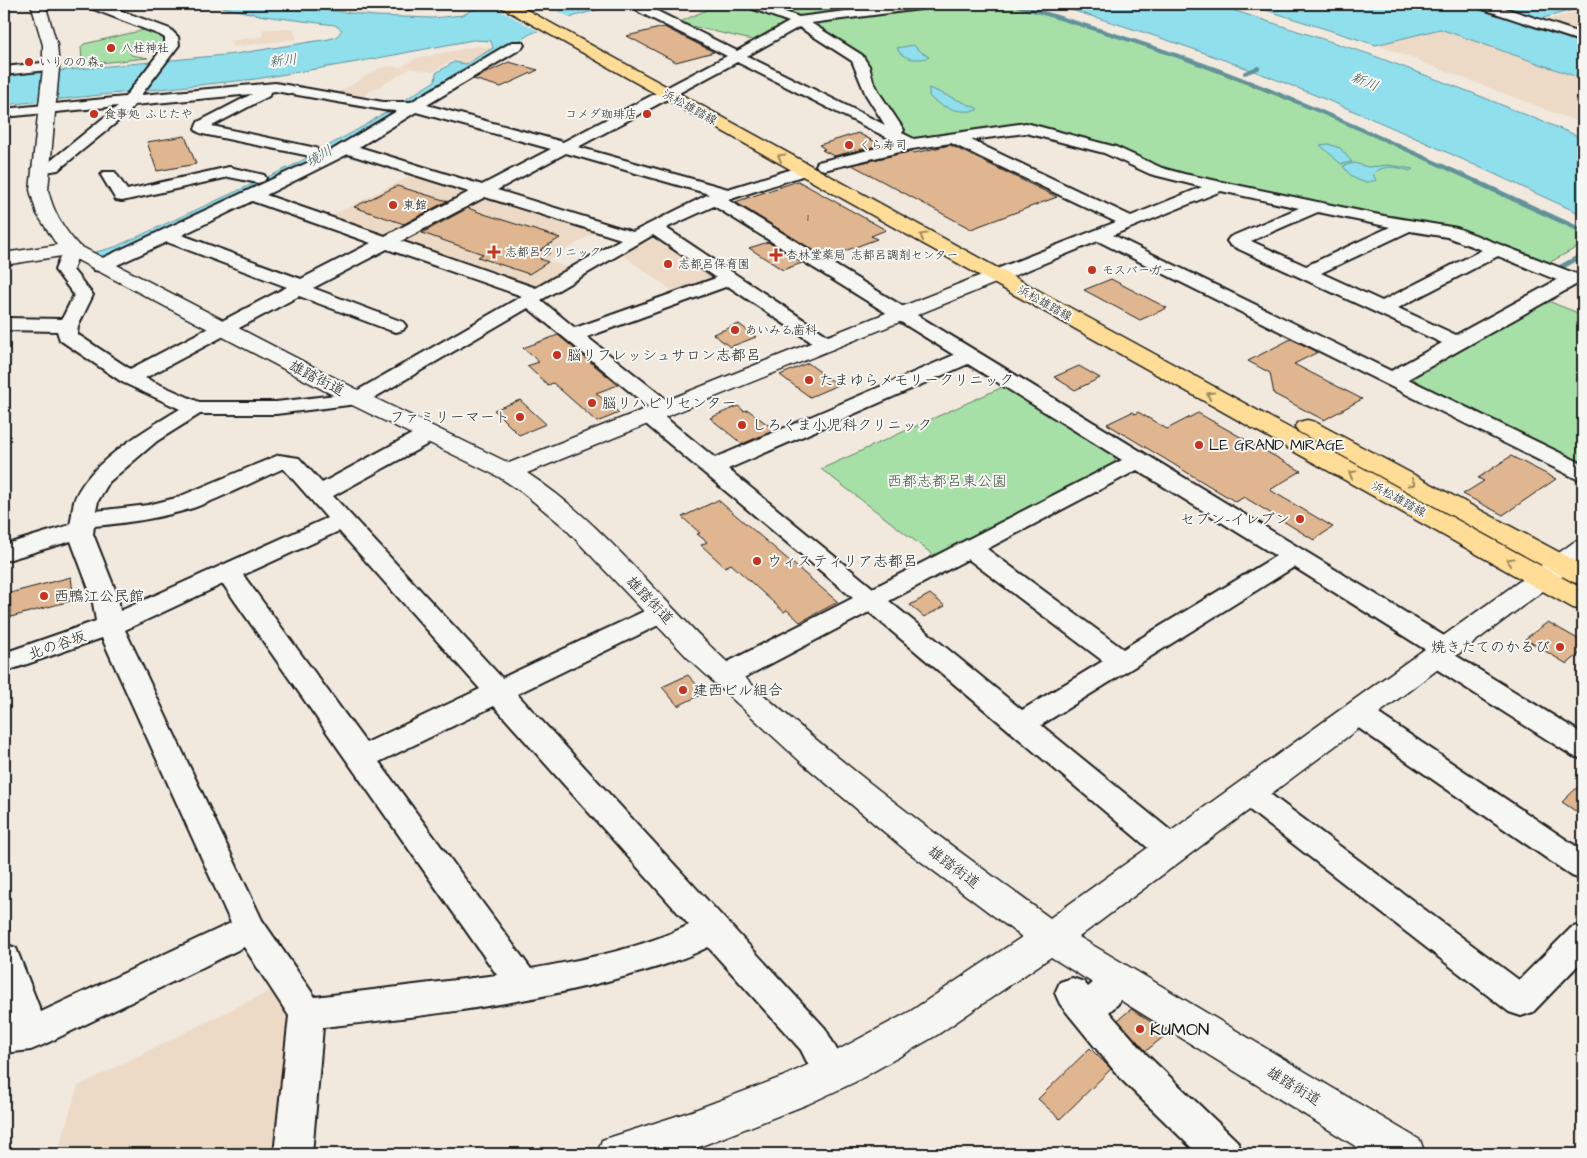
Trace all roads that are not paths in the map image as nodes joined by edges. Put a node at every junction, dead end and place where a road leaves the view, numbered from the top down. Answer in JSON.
{"nodes":[{"id":1,"x":38,"y":4,"type":"edge"},
{"id":2,"x":92,"y":4,"type":"edge"},
{"id":3,"x":506,"y":4,"type":"edge"},
{"id":4,"x":528,"y":4,"type":"edge"},
{"id":5,"x":752,"y":4,"type":"edge"},
{"id":6,"x":928,"y":4,"type":"edge"},
{"id":7,"x":1481,"y":4,"type":"edge"},
{"id":8,"x":643,"y":9,"type":"dead end"},
{"id":9,"x":799,"y":21,"type":"junction"},
{"id":10,"x":559,"y":27,"type":"junction"},
{"id":11,"x":1583,"y":38,"type":"edge"},
{"id":12,"x":486,"y":45,"type":"dead end"},
{"id":13,"x":738,"y":56,"type":"junction"},
{"id":14,"x":4,"y":57,"type":"edge"},
{"id":15,"x":51,"y":62,"type":"junction"},
{"id":16,"x":4,"y":71,"type":"edge"},
{"id":17,"x":275,"y":87,"type":"junction"},
{"id":18,"x":416,"y":89,"type":"dead end"},
{"id":19,"x":673,"y":90,"type":"junction"},
{"id":20,"x":134,"y":98,"type":"junction"},
{"id":21,"x":388,"y":106,"type":"junction"},
{"id":22,"x":47,"y":107,"type":"junction"},
{"id":23,"x":413,"y":107,"type":"junction"},
{"id":24,"x":4,"y":113,"type":"edge"},
{"id":25,"x":890,"y":133,"type":"junction"},
{"id":26,"x":954,"y":138,"type":"junction"},
{"id":27,"x":912,"y":144,"type":"junction"},
{"id":28,"x":346,"y":148,"type":"junction"},
{"id":29,"x":565,"y":148,"type":"junction"},
{"id":30,"x":310,"y":151,"type":"junction"},
{"id":31,"x":824,"y":165,"type":"junction"},
{"id":32,"x":40,"y":168,"type":"junction"},
{"id":33,"x":805,"y":170,"type":"junction"},
{"id":34,"x":109,"y":175,"type":"dead end"},
{"id":35,"x":258,"y":178,"type":"junction"},
{"id":36,"x":1218,"y":187,"type":"junction"},
{"id":37,"x":484,"y":191,"type":"junction"},
{"id":38,"x":253,"y":196,"type":"junction"},
{"id":39,"x":720,"y":196,"type":"junction"},
{"id":40,"x":1318,"y":206,"type":"junction"},
{"id":41,"x":1130,"y":222,"type":"junction"},
{"id":42,"x":1408,"y":225,"type":"junction"},
{"id":43,"x":643,"y":233,"type":"junction"},
{"id":44,"x":1099,"y":234,"type":"junction"},
{"id":45,"x":168,"y":236,"type":"junction"},
{"id":46,"x":387,"y":242,"type":"junction"},
{"id":47,"x":1498,"y":250,"type":"junction"},
{"id":48,"x":84,"y":257,"type":"junction"},
{"id":49,"x":4,"y":259,"type":"edge"},
{"id":50,"x":1006,"y":272,"type":"junction"},
{"id":51,"x":1306,"y":273,"type":"junction"},
{"id":52,"x":730,"y":278,"type":"junction"},
{"id":53,"x":300,"y":288,"type":"junction"},
{"id":54,"x":534,"y":297,"type":"junction"},
{"id":55,"x":1382,"y":308,"type":"junction"},
{"id":56,"x":901,"y":314,"type":"junction"},
{"id":57,"x":4,"y":324,"type":"edge"},
{"id":58,"x":68,"y":325,"type":"junction"},
{"id":59,"x":396,"y":326,"type":"dead end"},
{"id":60,"x":220,"y":329,"type":"junction"},
{"id":61,"x":572,"y":335,"type":"junction"},
{"id":62,"x":1457,"y":343,"type":"junction"},
{"id":63,"x":827,"y":344,"type":"junction"},
{"id":64,"x":969,"y":356,"type":"junction"},
{"id":65,"x":129,"y":378,"type":"junction"},
{"id":66,"x":1392,"y":379,"type":"junction"},
{"id":67,"x":358,"y":399,"type":"junction"},
{"id":68,"x":196,"y":408,"type":"junction"},
{"id":69,"x":656,"y":412,"type":"junction"},
{"id":70,"x":429,"y":434,"type":"junction"},
{"id":71,"x":1139,"y":460,"type":"junction"},
{"id":72,"x":712,"y":468,"type":"junction"},
{"id":73,"x":508,"y":472,"type":"junction"},
{"id":74,"x":1583,"y":473,"type":"edge"},
{"id":75,"x":319,"y":494,"type":"junction"},
{"id":76,"x":342,"y":520,"type":"junction"},
{"id":77,"x":82,"y":525,"type":"junction"},
{"id":78,"x":970,"y":548,"type":"junction"},
{"id":79,"x":4,"y":553,"type":"edge"},
{"id":80,"x":1294,"y":556,"type":"junction"},
{"id":81,"x":1567,"y":567,"type":"edge"},
{"id":82,"x":228,"y":572,"type":"junction"},
{"id":83,"x":871,"y":600,"type":"junction"},
{"id":84,"x":1583,"y":601,"type":"edge"},
{"id":85,"x":662,"y":612,"type":"junction"},
{"id":86,"x":110,"y":626,"type":"junction"},
{"id":87,"x":1440,"y":652,"type":"junction"},
{"id":88,"x":1122,"y":662,"type":"junction"},
{"id":89,"x":4,"y":663,"type":"edge"},
{"id":90,"x":724,"y":676,"type":"junction"},
{"id":91,"x":498,"y":692,"type":"junction"},
{"id":92,"x":1357,"y":713,"type":"junction"},
{"id":93,"x":1021,"y":724,"type":"junction"},
{"id":94,"x":1583,"y":748,"type":"edge"},
{"id":95,"x":361,"y":758,"type":"junction"},
{"id":96,"x":1248,"y":793,"type":"junction"},
{"id":97,"x":1172,"y":849,"type":"junction"},
{"id":98,"x":1583,"y":867,"type":"edge"},
{"id":99,"x":712,"y":928,"type":"junction"},
{"id":100,"x":250,"y":929,"type":"junction"},
{"id":101,"x":1050,"y":938,"type":"junction"},
{"id":102,"x":1583,"y":938,"type":"edge"},
{"id":103,"x":4,"y":958,"type":"edge"},
{"id":104,"x":524,"y":986,"type":"junction"},
{"id":105,"x":1088,"y":999,"type":"dead end"},
{"id":106,"x":307,"y":1013,"type":"junction"},
{"id":107,"x":17,"y":1035,"type":"edge"},
{"id":108,"x":832,"y":1074,"type":"junction"},
{"id":109,"x":1383,"y":1148,"type":"edge"},
{"id":110,"x":293,"y":1154,"type":"edge"},
{"id":111,"x":617,"y":1154,"type":"edge"},
{"id":112,"x":1224,"y":1154,"type":"edge"}],
"edges":[{"from":1,"to":15,"type":"street","name":"雄踏街道"},
{"from":2,"to":20,"type":"street"},
{"from":3,"to":10,"type":"main road","name":"浜松雄踏線"},
{"from":4,"to":10,"type":"main road","name":"浜松雄踏線"},
{"from":5,"to":9,"type":"street"},
{"from":6,"to":9,"type":"street"},
{"from":7,"to":11,"type":"street"},
{"from":8,"to":13,"type":"street"},
{"from":9,"to":13,"type":"street"},
{"from":9,"to":25,"type":"street"},
{"from":10,"to":19,"type":"main road","name":"浜松雄踏線"},
{"from":12,"to":23,"type":"street"},
{"from":13,"to":19,"type":"street"},
{"from":13,"to":25,"type":"street"},
{"from":14,"to":15,"type":"street"},
{"from":15,"to":16,"type":"street"},
{"from":15,"to":22,"type":"street","name":"雄踏街道"},
{"from":17,"to":20,"type":"street"},
{"from":17,"to":21,"type":"street"},
{"from":17,"to":30,"type":"street"},
{"from":18,"to":21,"type":"street"},
{"from":19,"to":29,"type":"street"},
{"from":19,"to":31,"type":"main road","name":"浜松雄踏線"},
{"from":33,"to":19,"type":"main road","name":"浜松雄踏線","one_way":true},
{"from":20,"to":22,"type":"street"},
{"from":20,"to":32,"type":"street"},
{"from":21,"to":23,"type":"street"},
{"from":21,"to":30,"type":"street"},
{"from":22,"to":24,"type":"street"},
{"from":22,"to":32,"type":"street","name":"雄踏街道"},
{"from":23,"to":28,"type":"street"},
{"from":23,"to":29,"type":"street"},
{"from":25,"to":27,"type":"street"},
{"from":26,"to":27,"type":"street"},
{"from":26,"to":36,"type":"street"},
{"from":26,"to":41,"type":"street"},
{"from":27,"to":31,"type":"street"},
{"from":28,"to":37,"type":"street"},
{"from":28,"to":38,"type":"street"},
{"from":29,"to":37,"type":"street"},
{"from":29,"to":39,"type":"street"},
{"from":30,"to":35,"type":"street"},
{"from":31,"to":50,"type":"main road","name":"浜松雄踏線"},
{"from":32,"to":48,"type":"street","name":"雄踏街道"},
{"from":33,"to":39,"type":"street"},
{"from":50,"to":33,"type":"main road","name":"浜松雄踏線","one_way":true},
{"from":34,"to":35,"type":"street"},
{"from":35,"to":48,"type":"street"},
{"from":36,"to":40,"type":"street"},
{"from":36,"to":41,"type":"street"},
{"from":37,"to":43,"type":"street"},
{"from":37,"to":46,"type":"street"},
{"from":38,"to":45,"type":"street"},
{"from":38,"to":46,"type":"street"},
{"from":39,"to":43,"type":"street"},
{"from":39,"to":56,"type":"street"},
{"from":40,"to":42,"type":"street"},
{"from":40,"to":51,"type":"street"},
{"from":41,"to":44,"type":"street"},
{"from":42,"to":47,"type":"street"},
{"from":42,"to":51,"type":"street"},
{"from":43,"to":52,"type":"street"},
{"from":43,"to":54,"type":"street"},
{"from":44,"to":50,"type":"street"},
{"from":44,"to":66,"type":"street"},
{"from":45,"to":48,"type":"street"},
{"from":45,"to":53,"type":"street"},
{"from":46,"to":53,"type":"street"},
{"from":46,"to":54,"type":"street"},
{"from":47,"to":55,"type":"street"},
{"from":47,"to":62,"type":"street"},
{"from":48,"to":49,"type":"street"},
{"from":48,"to":58,"type":"street"},
{"from":48,"to":60,"type":"street","name":"雄踏街道"},
{"from":50,"to":56,"type":"street"},
{"from":50,"to":81,"type":"main road","name":"浜松雄踏線"},
{"from":51,"to":55,"type":"street"},
{"from":52,"to":61,"type":"street"},
{"from":52,"to":63,"type":"street"},
{"from":53,"to":59,"type":"street"},
{"from":53,"to":60,"type":"street"},
{"from":54,"to":61,"type":"street"},
{"from":54,"to":67,"type":"street"},
{"from":55,"to":62,"type":"street"},
{"from":56,"to":63,"type":"street"},
{"from":56,"to":64,"type":"street"},
{"from":57,"to":58,"type":"street"},
{"from":58,"to":65,"type":"street"},
{"from":60,"to":65,"type":"street"},
{"from":60,"to":67,"type":"street","name":"雄踏街道"},
{"from":61,"to":69,"type":"street"},
{"from":62,"to":66,"type":"street"},
{"from":63,"to":69,"type":"street"},
{"from":64,"to":71,"type":"street"},
{"from":64,"to":72,"type":"street"},
{"from":65,"to":68,"type":"street"},
{"from":66,"to":74,"type":"street"},
{"from":67,"to":68,"type":"street"},
{"from":67,"to":70,"type":"street","name":"雄踏街道"},
{"from":68,"to":77,"type":"street"},
{"from":69,"to":72,"type":"street"},
{"from":69,"to":73,"type":"street"},
{"from":70,"to":73,"type":"street","name":"雄踏街道"},
{"from":70,"to":75,"type":"street"},
{"from":71,"to":78,"type":"street"},
{"from":71,"to":80,"type":"street"},
{"from":72,"to":83,"type":"street"},
{"from":73,"to":85,"type":"street","name":"雄踏街道"},
{"from":75,"to":76,"type":"street"},
{"from":75,"to":77,"type":"street"},
{"from":76,"to":82,"type":"street","name":"北の谷坂"},
{"from":76,"to":91,"type":"street"},
{"from":77,"to":79,"type":"street"},
{"from":77,"to":86,"type":"street"},
{"from":78,"to":83,"type":"street"},
{"from":78,"to":88,"type":"street"},
{"from":80,"to":87,"type":"street"},
{"from":80,"to":88,"type":"street"},
{"from":81,"to":84,"type":"main road","name":"浜松雄踏線"},
{"from":81,"to":87,"type":"street"},
{"from":82,"to":86,"type":"street","name":"北の谷坂"},
{"from":82,"to":95,"type":"street"},
{"from":83,"to":90,"type":"street"},
{"from":83,"to":93,"type":"street"},
{"from":85,"to":90,"type":"street","name":"雄踏街道"},
{"from":85,"to":91,"type":"street"},
{"from":86,"to":89,"type":"street","name":"北の谷坂"},
{"from":86,"to":100,"type":"street"},
{"from":87,"to":92,"type":"street"},
{"from":87,"to":94,"type":"street"},
{"from":88,"to":93,"type":"street"},
{"from":90,"to":101,"type":"street","name":"雄踏街道"},
{"from":91,"to":95,"type":"street"},
{"from":91,"to":99,"type":"street"},
{"from":92,"to":96,"type":"street"},
{"from":92,"to":98,"type":"street"},
{"from":93,"to":97,"type":"street"},
{"from":95,"to":104,"type":"street"},
{"from":96,"to":97,"type":"street"},
{"from":96,"to":102,"type":"street"},
{"from":97,"to":101,"type":"street"},
{"from":99,"to":104,"type":"street"},
{"from":99,"to":108,"type":"street"},
{"from":100,"to":106,"type":"street"},
{"from":100,"to":107,"type":"street"},
{"from":101,"to":108,"type":"street"},
{"from":101,"to":109,"type":"street","name":"雄踏街道"},
{"from":103,"to":107,"type":"street"},
{"from":104,"to":106,"type":"street"},
{"from":105,"to":112,"type":"street"},
{"from":106,"to":110,"type":"street"},
{"from":108,"to":111,"type":"street"}]}
